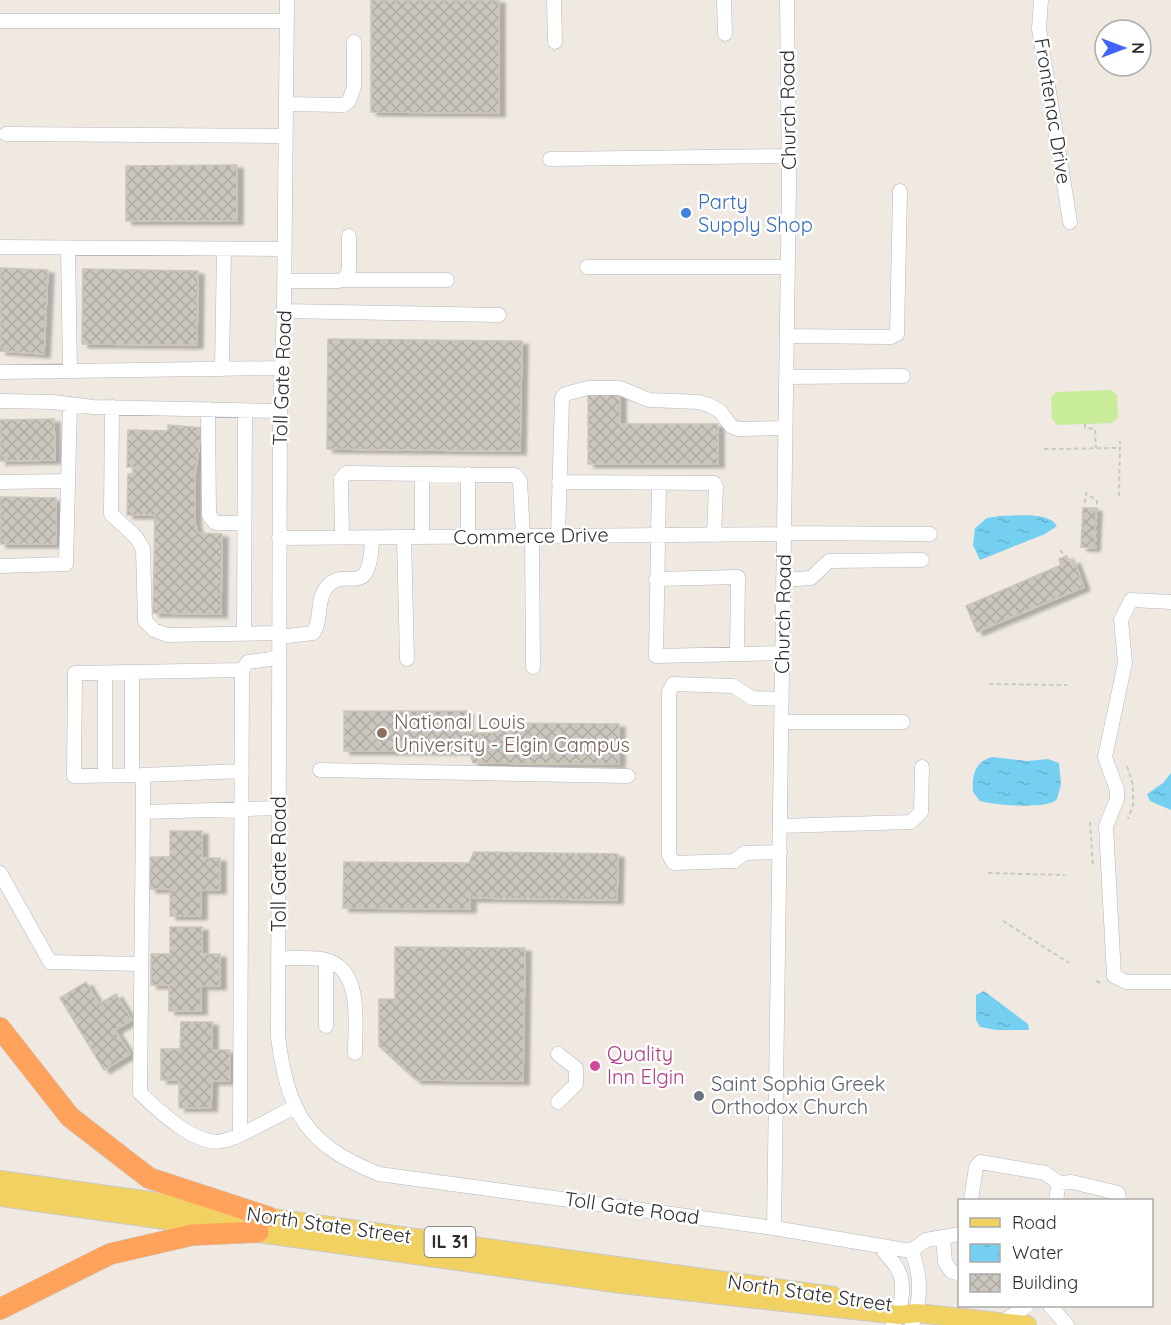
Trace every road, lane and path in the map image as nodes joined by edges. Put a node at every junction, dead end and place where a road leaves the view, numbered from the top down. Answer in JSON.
{"nodes":[{"id":1,"x":287,"y":0,"type":"edge"},
{"id":2,"x":554,"y":0,"type":"edge"},
{"id":3,"x":724,"y":0,"type":"edge"},
{"id":4,"x":787,"y":0,"type":"edge"},
{"id":5,"x":1041,"y":0,"type":"edge"},
{"id":6,"x":0,"y":21,"type":"edge"},
{"id":7,"x":286,"y":21,"type":"junction"},
{"id":8,"x":725,"y":34,"type":"dead end"},
{"id":9,"x":354,"y":42,"type":"dead end"},
{"id":10,"x":555,"y":42,"type":"dead end"},
{"id":11,"x":286,"y":104,"type":"junction"},
{"id":12,"x":6,"y":134,"type":"dead end"},
{"id":13,"x":285,"y":136,"type":"junction"},
{"id":14,"x":788,"y":156,"type":"junction"},
{"id":15,"x":550,"y":159,"type":"dead end"},
{"id":16,"x":900,"y":191,"type":"dead end"},
{"id":17,"x":1070,"y":222,"type":"dead end"},
{"id":18,"x":349,"y":236,"type":"dead end"},
{"id":19,"x":0,"y":247,"type":"edge"},
{"id":20,"x":68,"y":248,"type":"junction"},
{"id":21,"x":224,"y":249,"type":"junction"},
{"id":22,"x":284,"y":249,"type":"junction"},
{"id":23,"x":587,"y":267,"type":"dead end"},
{"id":24,"x":788,"y":267,"type":"junction"},
{"id":25,"x":342,"y":280,"type":"junction"},
{"id":26,"x":447,"y":280,"type":"dead end"},
{"id":27,"x":285,"y":281,"type":"junction"},
{"id":28,"x":285,"y":311,"type":"junction"},
{"id":29,"x":499,"y":315,"type":"dead end"},
{"id":30,"x":787,"y":336,"type":"junction"},
{"id":31,"x":282,"y":368,"type":"junction"},
{"id":32,"x":222,"y":369,"type":"junction"},
{"id":33,"x":70,"y":371,"type":"junction"},
{"id":34,"x":0,"y":372,"type":"edge"},
{"id":35,"x":903,"y":376,"type":"dead end"},
{"id":36,"x":786,"y":377,"type":"junction"},
{"id":37,"x":0,"y":401,"type":"edge"},
{"id":38,"x":70,"y":404,"type":"junction"},
{"id":39,"x":112,"y":407,"type":"junction"},
{"id":40,"x":208,"y":409,"type":"junction"},
{"id":41,"x":245,"y":410,"type":"junction"},
{"id":42,"x":280,"y":411,"type":"junction"},
{"id":43,"x":1085,"y":424,"type":"dead end"},
{"id":44,"x":785,"y":428,"type":"junction"},
{"id":45,"x":1120,"y":441,"type":"dead end"},
{"id":46,"x":1096,"y":448,"type":"junction"},
{"id":47,"x":1120,"y":448,"type":"junction"},
{"id":48,"x":1044,"y":449,"type":"dead end"},
{"id":49,"x":422,"y":474,"type":"junction"},
{"id":50,"x":468,"y":474,"type":"junction"},
{"id":51,"x":68,"y":481,"type":"junction"},
{"id":52,"x":0,"y":482,"type":"edge"},
{"id":53,"x":560,"y":482,"type":"junction"},
{"id":54,"x":659,"y":483,"type":"junction"},
{"id":55,"x":1119,"y":496,"type":"dead end"},
{"id":56,"x":1085,"y":503,"type":"dead end"},
{"id":57,"x":244,"y":523,"type":"junction"},
{"id":58,"x":784,"y":534,"type":"junction"},
{"id":59,"x":930,"y":534,"type":"dead end"},
{"id":60,"x":657,"y":535,"type":"junction"},
{"id":61,"x":714,"y":535,"type":"junction"},
{"id":62,"x":527,"y":536,"type":"junction"},
{"id":63,"x":558,"y":536,"type":"junction"},
{"id":64,"x":404,"y":537,"type":"junction"},
{"id":65,"x":422,"y":537,"type":"junction"},
{"id":66,"x":468,"y":537,"type":"junction"},
{"id":67,"x":279,"y":538,"type":"junction"},
{"id":68,"x":342,"y":538,"type":"junction"},
{"id":69,"x":372,"y":538,"type":"junction"},
{"id":70,"x":1096,"y":549,"type":"dead end"},
{"id":71,"x":1065,"y":557,"type":"dead end"},
{"id":72,"x":1061,"y":558,"type":"dead end"},
{"id":73,"x":922,"y":560,"type":"dead end"},
{"id":74,"x":0,"y":566,"type":"edge"},
{"id":75,"x":656,"y":579,"type":"junction"},
{"id":76,"x":783,"y":580,"type":"junction"},
{"id":77,"x":1069,"y":600,"type":"dead end"},
{"id":78,"x":1171,"y":602,"type":"edge"},
{"id":79,"x":997,"y":630,"type":"dead end"},
{"id":80,"x":244,"y":634,"type":"junction"},
{"id":81,"x":279,"y":635,"type":"junction"},
{"id":82,"x":782,"y":653,"type":"junction"},
{"id":83,"x":737,"y":654,"type":"junction"},
{"id":84,"x":279,"y":658,"type":"junction"},
{"id":85,"x":407,"y":659,"type":"dead end"},
{"id":86,"x":533,"y":667,"type":"dead end"},
{"id":87,"x":242,"y":669,"type":"junction"},
{"id":88,"x":132,"y":672,"type":"junction"},
{"id":89,"x":105,"y":673,"type":"junction"},
{"id":90,"x":989,"y":684,"type":"dead end"},
{"id":91,"x":1067,"y":686,"type":"dead end"},
{"id":92,"x":782,"y":699,"type":"junction"},
{"id":93,"x":782,"y":722,"type":"junction"},
{"id":94,"x":903,"y":722,"type":"dead end"},
{"id":95,"x":922,"y":766,"type":"dead end"},
{"id":96,"x":1127,"y":766,"type":"dead end"},
{"id":97,"x":320,"y":770,"type":"dead end"},
{"id":98,"x":242,"y":771,"type":"junction"},
{"id":99,"x":138,"y":775,"type":"junction"},
{"id":100,"x":105,"y":776,"type":"junction"},
{"id":101,"x":628,"y":776,"type":"dead end"},
{"id":102,"x":279,"y":808,"type":"junction"},
{"id":103,"x":242,"y":810,"type":"junction"},
{"id":104,"x":143,"y":812,"type":"junction"},
{"id":105,"x":1128,"y":819,"type":"dead end"},
{"id":106,"x":1090,"y":822,"type":"dead end"},
{"id":107,"x":781,"y":826,"type":"junction"},
{"id":108,"x":780,"y":852,"type":"junction"},
{"id":109,"x":1093,"y":867,"type":"dead end"},
{"id":110,"x":0,"y":873,"type":"edge"},
{"id":111,"x":988,"y":873,"type":"dead end"},
{"id":112,"x":1065,"y":875,"type":"dead end"},
{"id":113,"x":1003,"y":921,"type":"dead end"},
{"id":114,"x":279,"y":958,"type":"junction"},
{"id":115,"x":326,"y":960,"type":"junction"},
{"id":116,"x":1069,"y":963,"type":"dead end"},
{"id":117,"x":141,"y":964,"type":"junction"},
{"id":118,"x":1096,"y":981,"type":"dead end"},
{"id":119,"x":1171,"y":982,"type":"edge"},
{"id":120,"x":1109,"y":987,"type":"dead end"},
{"id":121,"x":326,"y":1026,"type":"dead end"},
{"id":122,"x":0,"y":1028,"type":"edge"},
{"id":123,"x":355,"y":1053,"type":"dead end"},
{"id":124,"x":558,"y":1054,"type":"dead end"},
{"id":125,"x":558,"y":1102,"type":"dead end"},
{"id":126,"x":295,"y":1107,"type":"junction"},
{"id":127,"x":240,"y":1133,"type":"junction"},
{"id":128,"x":0,"y":1180,"type":"edge"},
{"id":129,"x":1059,"y":1183,"type":"junction"},
{"id":130,"x":972,"y":1196,"type":"edge"},
{"id":131,"x":0,"y":1197,"type":"edge"},
{"id":132,"x":1056,"y":1199,"type":"edge"},
{"id":133,"x":1119,"y":1199,"type":"edge"},
{"id":134,"x":263,"y":1225,"type":"junction"},
{"id":135,"x":774,"y":1228,"type":"junction"},
{"id":136,"x":958,"y":1234,"type":"edge"},
{"id":137,"x":943,"y":1238,"type":"junction"},
{"id":138,"x":880,"y":1247,"type":"junction"},
{"id":139,"x":911,"y":1251,"type":"junction"},
{"id":140,"x":958,"y":1273,"type":"edge"},
{"id":141,"x":1024,"y":1307,"type":"edge"},
{"id":142,"x":1052,"y":1307,"type":"edge"},
{"id":143,"x":840,"y":1308,"type":"junction"},
{"id":144,"x":0,"y":1309,"type":"edge"},
{"id":145,"x":904,"y":1316,"type":"edge"},
{"id":146,"x":1002,"y":1322,"type":"junction"},
{"id":147,"x":855,"y":1325,"type":"edge"},
{"id":148,"x":1027,"y":1325,"type":"edge"},
{"id":149,"x":1067,"y":1325,"type":"edge"}],
"edges":[{"from":1,"to":7,"type":"street","name":"Toll Gate Road"},
{"from":2,"to":10,"type":"street"},
{"from":3,"to":8,"type":"street"},
{"from":4,"to":14,"type":"street","name":"Church Road"},
{"from":5,"to":17,"type":"street","name":"Frontenac Drive"},
{"from":6,"to":7,"type":"street"},
{"from":7,"to":11,"type":"street","name":"Toll Gate Road"},
{"from":9,"to":11,"type":"street"},
{"from":11,"to":13,"type":"street","name":"Toll Gate Road"},
{"from":12,"to":13,"type":"street"},
{"from":13,"to":22,"type":"street","name":"Toll Gate Road"},
{"from":14,"to":15,"type":"street"},
{"from":14,"to":24,"type":"street","name":"Church Road"},
{"from":16,"to":30,"type":"street"},
{"from":18,"to":25,"type":"street"},
{"from":19,"to":20,"type":"street"},
{"from":20,"to":21,"type":"street"},
{"from":20,"to":33,"type":"street"},
{"from":21,"to":22,"type":"street"},
{"from":21,"to":32,"type":"street"},
{"from":22,"to":27,"type":"street","name":"Toll Gate Road"},
{"from":23,"to":24,"type":"street"},
{"from":24,"to":30,"type":"street","name":"Church Road"},
{"from":25,"to":26,"type":"street"},
{"from":25,"to":27,"type":"street"},
{"from":27,"to":28,"type":"street","name":"Toll Gate Road"},
{"from":28,"to":29,"type":"street"},
{"from":28,"to":31,"type":"street","name":"Toll Gate Road"},
{"from":30,"to":36,"type":"street","name":"Church Road"},
{"from":31,"to":32,"type":"street"},
{"from":31,"to":42,"type":"street","name":"Toll Gate Road"},
{"from":32,"to":33,"type":"street"},
{"from":33,"to":34,"type":"street"},
{"from":35,"to":36,"type":"street"},
{"from":36,"to":44,"type":"street","name":"Church Road"},
{"from":37,"to":38,"type":"street"},
{"from":38,"to":39,"type":"street"},
{"from":38,"to":51,"type":"street"},
{"from":39,"to":40,"type":"street"},
{"from":39,"to":80,"type":"street"},
{"from":40,"to":41,"type":"street"},
{"from":40,"to":57,"type":"street"},
{"from":41,"to":42,"type":"street"},
{"from":41,"to":57,"type":"street"},
{"from":42,"to":67,"type":"street","name":"Toll Gate Road"},
{"from":43,"to":46,"type":"path"},
{"from":44,"to":53,"type":"street"},
{"from":44,"to":58,"type":"street","name":"Church Road"},
{"from":45,"to":47,"type":"path"},
{"from":46,"to":47,"type":"path"},
{"from":46,"to":48,"type":"path"},
{"from":47,"to":55,"type":"path"},
{"from":49,"to":50,"type":"street"},
{"from":49,"to":65,"type":"street"},
{"from":49,"to":68,"type":"street"},
{"from":50,"to":62,"type":"street"},
{"from":50,"to":66,"type":"street"},
{"from":51,"to":52,"type":"street"},
{"from":51,"to":74,"type":"street"},
{"from":53,"to":54,"type":"street"},
{"from":53,"to":63,"type":"street"},
{"from":54,"to":60,"type":"street"},
{"from":54,"to":61,"type":"street"},
{"from":56,"to":70,"type":"path"},
{"from":57,"to":80,"type":"street"},
{"from":58,"to":59,"type":"street","name":"Commerce Drive"},
{"from":58,"to":61,"type":"street","name":"Commerce Drive"},
{"from":58,"to":76,"type":"street","name":"Church Road"},
{"from":60,"to":61,"type":"street","name":"Commerce Drive"},
{"from":60,"to":63,"type":"street","name":"Commerce Drive"},
{"from":60,"to":75,"type":"street"},
{"from":62,"to":63,"type":"street","name":"Commerce Drive"},
{"from":62,"to":66,"type":"street","name":"Commerce Drive"},
{"from":62,"to":86,"type":"street"},
{"from":64,"to":65,"type":"street","name":"Commerce Drive"},
{"from":64,"to":69,"type":"street","name":"Commerce Drive"},
{"from":64,"to":85,"type":"street"},
{"from":65,"to":66,"type":"street","name":"Commerce Drive"},
{"from":67,"to":68,"type":"street","name":"Commerce Drive"},
{"from":67,"to":81,"type":"street","name":"Toll Gate Road"},
{"from":68,"to":69,"type":"street","name":"Commerce Drive"},
{"from":69,"to":81,"type":"street"},
{"from":71,"to":72,"type":"path"},
{"from":73,"to":76,"type":"street"},
{"from":75,"to":83,"type":"street"},
{"from":75,"to":83,"type":"street"},
{"from":76,"to":82,"type":"street","name":"Church Road"},
{"from":77,"to":79,"type":"path"},
{"from":78,"to":119,"type":"street"},
{"from":80,"to":81,"type":"street"},
{"from":81,"to":84,"type":"street","name":"Toll Gate Road"},
{"from":82,"to":83,"type":"street"},
{"from":82,"to":92,"type":"street","name":"Church Road"},
{"from":84,"to":87,"type":"street"},
{"from":84,"to":102,"type":"street","name":"Toll Gate Road"},
{"from":87,"to":88,"type":"street"},
{"from":87,"to":98,"type":"street"},
{"from":88,"to":89,"type":"street"},
{"from":88,"to":99,"type":"street"},
{"from":89,"to":100,"type":"street"},
{"from":89,"to":100,"type":"street"},
{"from":90,"to":91,"type":"path"},
{"from":92,"to":93,"type":"street","name":"Church Road"},
{"from":92,"to":108,"type":"street"},
{"from":93,"to":94,"type":"street"},
{"from":93,"to":107,"type":"street","name":"Church Road"},
{"from":95,"to":107,"type":"street"},
{"from":96,"to":105,"type":"path"},
{"from":97,"to":101,"type":"street"},
{"from":98,"to":99,"type":"street"},
{"from":98,"to":103,"type":"street"},
{"from":99,"to":100,"type":"street"},
{"from":99,"to":104,"type":"street"},
{"from":102,"to":103,"type":"street"},
{"from":102,"to":114,"type":"street","name":"Toll Gate Road"},
{"from":103,"to":104,"type":"street"},
{"from":103,"to":127,"type":"street"},
{"from":104,"to":117,"type":"street"},
{"from":106,"to":109,"type":"path"},
{"from":107,"to":108,"type":"street","name":"Church Road"},
{"from":108,"to":135,"type":"street","name":"Church Road"},
{"from":110,"to":117,"type":"street"},
{"from":111,"to":112,"type":"path"},
{"from":113,"to":116,"type":"path"},
{"from":114,"to":115,"type":"street"},
{"from":114,"to":126,"type":"street","name":"Toll Gate Road"},
{"from":115,"to":121,"type":"street"},
{"from":115,"to":123,"type":"street"},
{"from":117,"to":127,"type":"street"},
{"from":118,"to":120,"type":"path"},
{"from":122,"to":134,"type":"highway"},
{"from":124,"to":125,"type":"street"},
{"from":126,"to":127,"type":"street"},
{"from":126,"to":135,"type":"street","name":"Toll Gate Road"},
{"from":128,"to":134,"type":"main road","name":"North State Street","number":"IL 31"},
{"from":129,"to":130,"type":"street"},
{"from":129,"to":132,"type":"street"},
{"from":129,"to":133,"type":"street"},
{"from":131,"to":134,"type":"main road","name":"North State Street","number":"IL 31"},
{"from":134,"to":143,"type":"main road","name":"North State Street","number":"IL 31"},
{"from":134,"to":144,"type":"highway"},
{"from":134,"to":145,"type":"main road","name":"North State Street","number":"IL 31"},
{"from":135,"to":138,"type":"street","name":"Toll Gate Road"},
{"from":136,"to":137,"type":"street"},
{"from":137,"to":139,"type":"street"},
{"from":137,"to":140,"type":"street"},
{"from":138,"to":139,"type":"street","name":"Toll Gate Road"},
{"from":138,"to":145,"type":"street"},
{"from":139,"to":145,"type":"street"},
{"from":141,"to":146,"type":"street"},
{"from":142,"to":149,"type":"street"},
{"from":143,"to":145,"type":"main road","name":"North State Street","number":"IL 31"},
{"from":143,"to":147,"type":"main road"},
{"from":145,"to":146,"type":"main road","number":"IL 31"},
{"from":146,"to":148,"type":"main road","number":"IL 31"}]}
